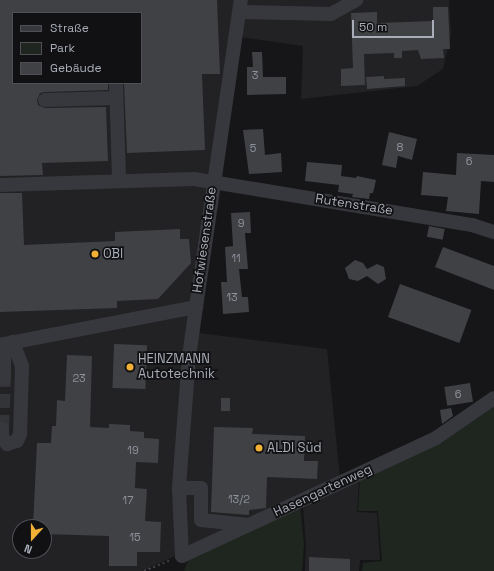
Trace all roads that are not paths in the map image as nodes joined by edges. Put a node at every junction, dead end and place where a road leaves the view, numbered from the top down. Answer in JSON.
{"nodes":[{"id":1,"x":356,"y":0,"type":"edge"},
{"id":2,"x":241,"y":6,"type":"edge"},
{"id":3,"x":116,"y":84,"type":"edge"},
{"id":4,"x":116,"y":98,"type":"junction"},
{"id":5,"x":45,"y":100,"type":"dead end"},
{"id":6,"x":214,"y":181,"type":"junction"},
{"id":7,"x":119,"y":182,"type":"junction"},
{"id":8,"x":0,"y":185,"type":"edge"},
{"id":9,"x":494,"y":232,"type":"edge"},
{"id":10,"x":196,"y":307,"type":"junction"},
{"id":11,"x":6,"y":344,"type":"edge"},
{"id":12,"x":4,"y":379,"type":"dead end"},
{"id":13,"x":494,"y":398,"type":"edge"},
{"id":14,"x":2,"y":429,"type":"dead end"},
{"id":15,"x":179,"y":488,"type":"junction"},
{"id":16,"x":250,"y":525,"type":"junction"}],
"edges":[{"from":1,"to":2,"type":"street"},
{"from":2,"to":6,"type":"street","name":"Hofwiesenstraße"},
{"from":3,"to":4,"type":"street"},
{"from":4,"to":5,"type":"street"},
{"from":4,"to":7,"type":"street"},
{"from":6,"to":7,"type":"street","name":"Rutenstraße"},
{"from":6,"to":9,"type":"street","name":"Rutenstraße"},
{"from":6,"to":10,"type":"street","name":"Hofwiesenstraße"},
{"from":7,"to":8,"type":"street","name":"Rutenstraße"},
{"from":10,"to":11,"type":"street","name":"Hofwiesenstraße"},
{"from":10,"to":15,"type":"street"},
{"from":11,"to":12,"type":"street"},
{"from":11,"to":14,"type":"street"},
{"from":13,"to":16,"type":"street","name":"Hasengartenweg"},
{"from":15,"to":16,"type":"street"},
{"from":15,"to":16,"type":"street","name":"Hasengartenweg"}]}
